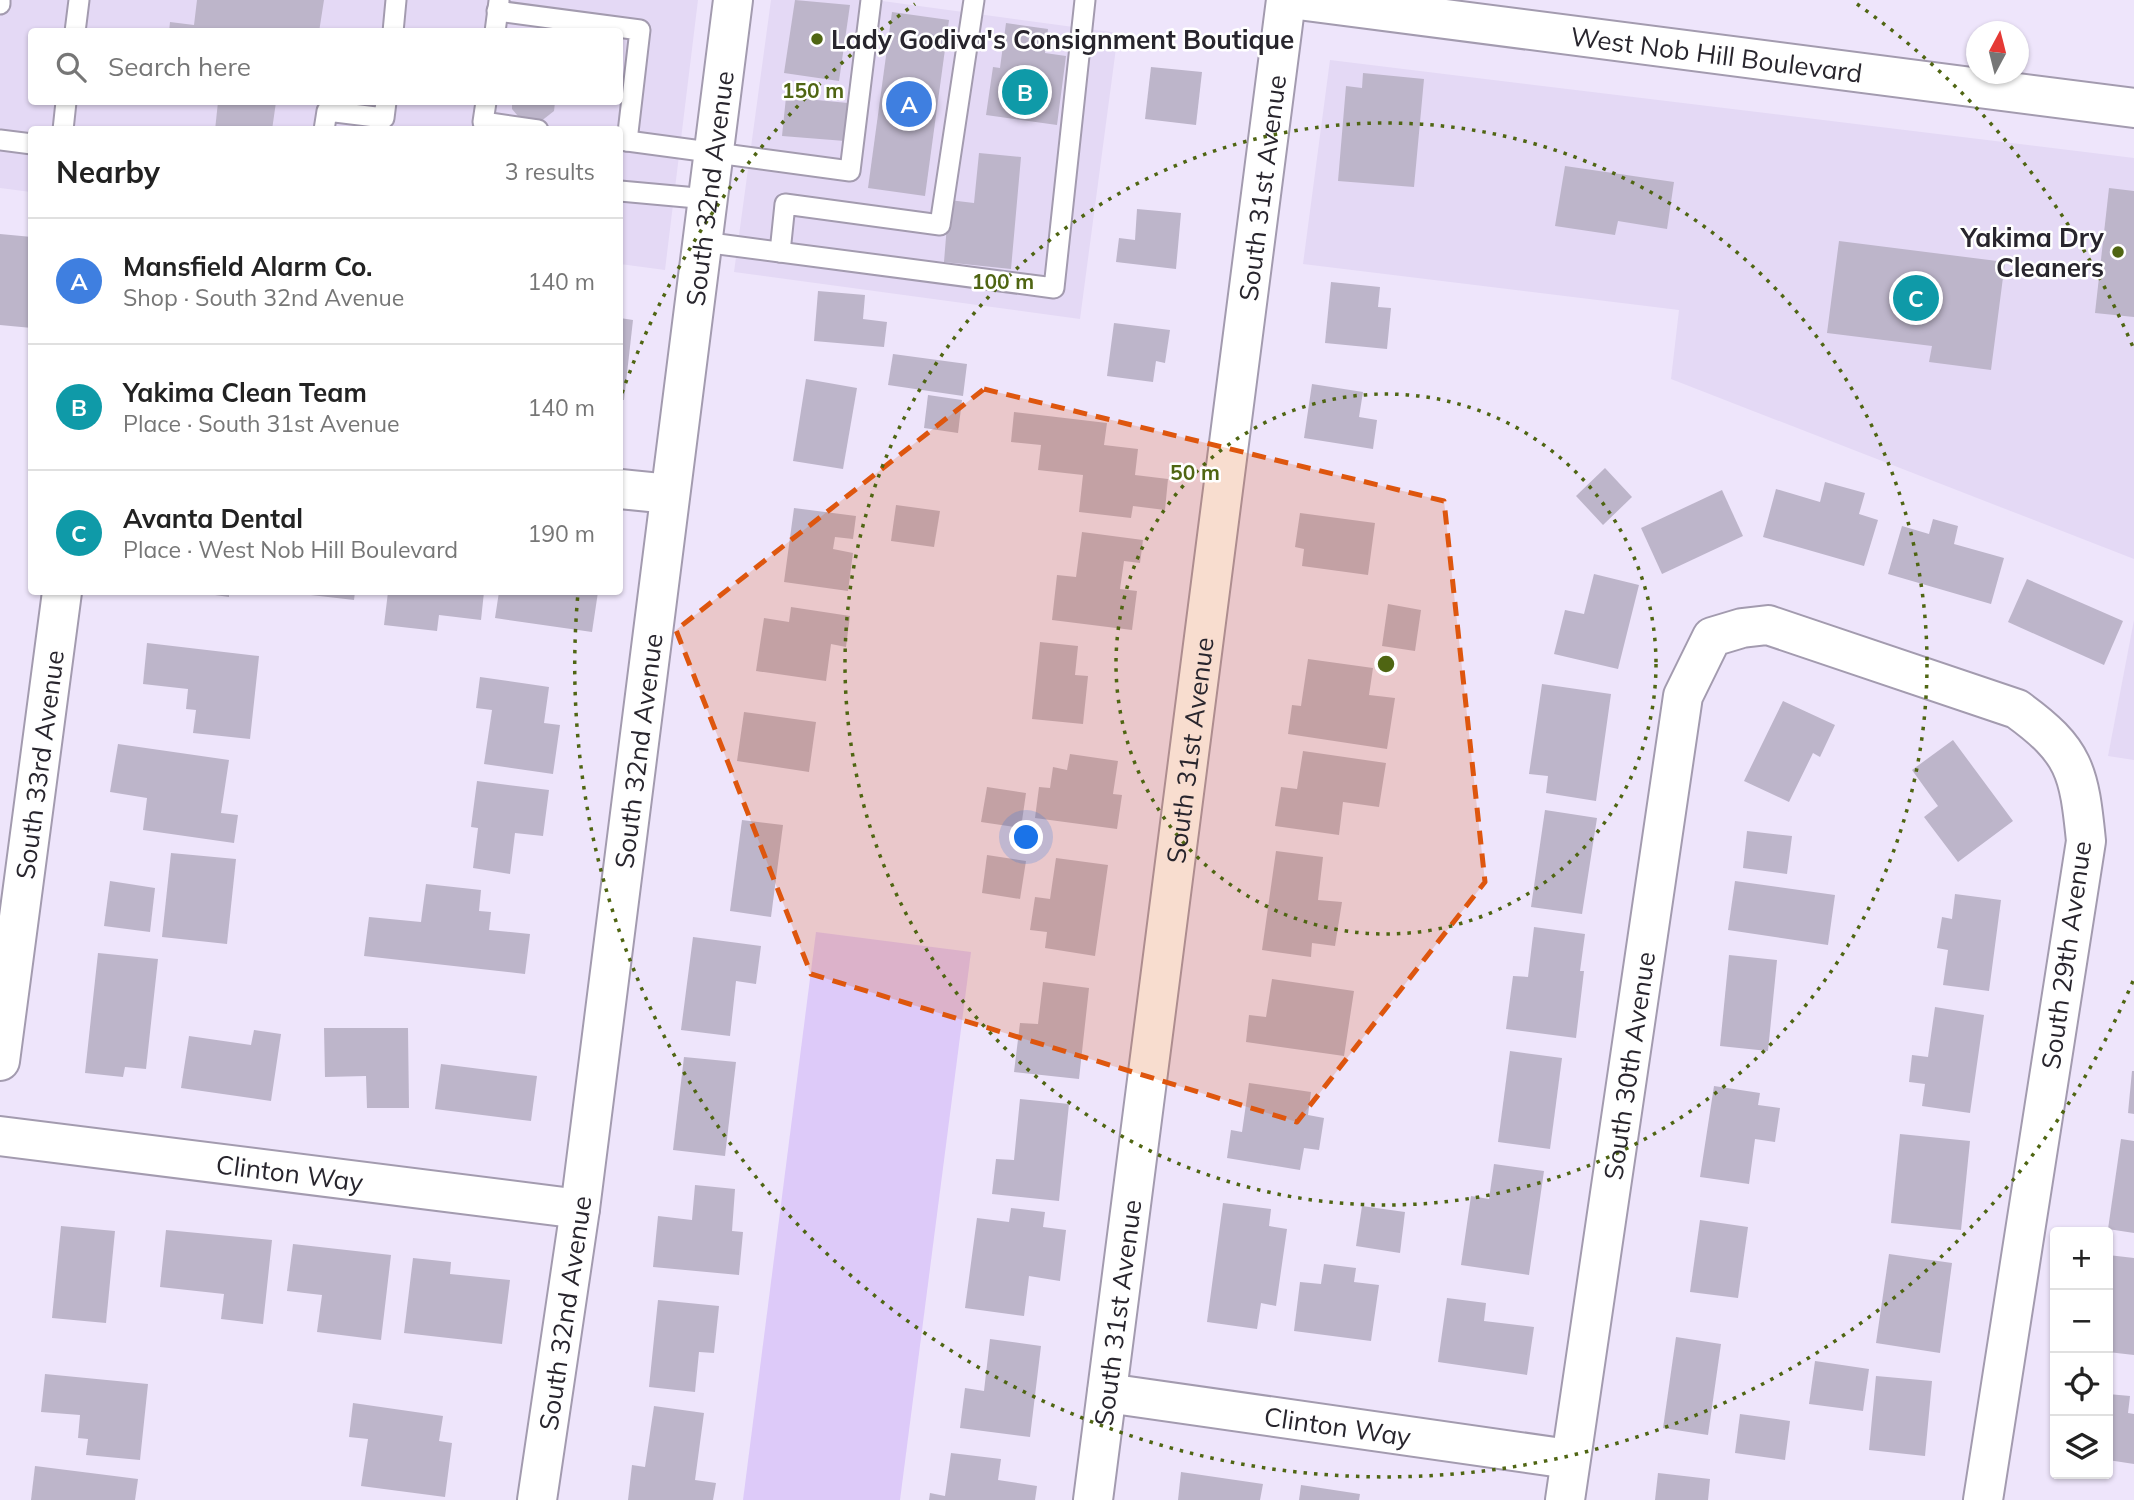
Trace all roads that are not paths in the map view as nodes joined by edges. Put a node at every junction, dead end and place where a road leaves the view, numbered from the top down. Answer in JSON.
{"nodes":[{"id":1,"x":79,"y":0,"type":"edge"},
{"id":2,"x":396,"y":0,"type":"edge"},
{"id":3,"x":733,"y":0,"type":"edge"},
{"id":4,"x":871,"y":0,"type":"edge"},
{"id":5,"x":974,"y":0,"type":"edge"},
{"id":6,"x":1085,"y":0,"type":"edge"},
{"id":7,"x":1286,"y":0,"type":"edge"},
{"id":8,"x":1298,"y":0,"type":"edge"},
{"id":9,"x":498,"y":6,"type":"edge"},
{"id":10,"x":76,"y":28,"type":"edge"},
{"id":11,"x":393,"y":28,"type":"edge"},
{"id":12,"x":495,"y":28,"type":"edge"},
{"id":13,"x":66,"y":105,"type":"edge"},
{"id":14,"x":386,"y":105,"type":"edge"},
{"id":15,"x":486,"y":105,"type":"edge"},
{"id":16,"x":2134,"y":108,"type":"edge"},
{"id":17,"x":63,"y":126,"type":"edge"},
{"id":18,"x":325,"y":126,"type":"edge"},
{"id":19,"x":510,"y":126,"type":"edge"},
{"id":20,"x":0,"y":140,"type":"edge"},
{"id":21,"x":623,"y":141,"type":"edge"},
{"id":22,"x":28,"y":144,"type":"edge"},
{"id":23,"x":713,"y":153,"type":"junction"},
{"id":24,"x":623,"y":191,"type":"edge"},
{"id":25,"x":708,"y":199,"type":"junction"},
{"id":26,"x":703,"y":242,"type":"junction"},
{"id":27,"x":779,"y":252,"type":"junction"},
{"id":28,"x":623,"y":489,"type":"edge"},
{"id":29,"x":670,"y":494,"type":"junction"},
{"id":30,"x":62,"y":595,"type":"edge"},
{"id":31,"x":1712,"y":637,"type":"joint"},
{"id":32,"x":0,"y":1061,"type":"edge"},
{"id":33,"x":0,"y":1136,"type":"edge"},
{"id":34,"x":580,"y":1209,"type":"junction"},
{"id":35,"x":1107,"y":1393,"type":"junction"},
{"id":36,"x":1569,"y":1459,"type":"junction"},
{"id":37,"x":537,"y":1500,"type":"edge"},
{"id":38,"x":1093,"y":1500,"type":"edge"},
{"id":39,"x":1565,"y":1500,"type":"edge"},
{"id":40,"x":1983,"y":1500,"type":"edge"}],
"edges":[{"from":1,"to":10,"type":"lane"},
{"from":2,"to":11,"type":"lane"},
{"from":3,"to":23,"type":"street","name":"South 32nd Avenue"},
{"from":4,"to":23,"type":"lane"},
{"from":5,"to":27,"type":"lane"},
{"from":6,"to":27,"type":"lane"},
{"from":7,"to":35,"type":"street","name":"South 31st Avenue"},
{"from":8,"to":16,"type":"street","name":"West Nob Hill Boulevard"},
{"from":9,"to":12,"type":"lane"},
{"from":9,"to":21,"type":"lane"},
{"from":13,"to":17,"type":"lane"},
{"from":14,"to":18,"type":"lane"},
{"from":15,"to":19,"type":"lane"},
{"from":20,"to":22,"type":"lane"},
{"from":21,"to":23,"type":"lane"},
{"from":23,"to":25,"type":"street","name":"South 32nd Avenue"},
{"from":24,"to":25,"type":"lane"},
{"from":25,"to":26,"type":"street","name":"South 32nd Avenue"},
{"from":26,"to":27,"type":"lane"},
{"from":26,"to":29,"type":"street","name":"South 32nd Avenue"},
{"from":28,"to":29,"type":"street"},
{"from":29,"to":34,"type":"street","name":"South 32nd Avenue"},
{"from":30,"to":32,"type":"street","name":"South 33rd Avenue"},
{"from":31,"to":36,"type":"street","name":"South 30th Avenue"},
{"from":31,"to":40,"type":"street","name":"South 29th Avenue"},
{"from":33,"to":34,"type":"street","name":"Clinton Way"},
{"from":34,"to":37,"type":"street","name":"South 32nd Avenue"},
{"from":35,"to":36,"type":"street","name":"Clinton Way"},
{"from":35,"to":38,"type":"street","name":"South 31st Avenue"},
{"from":36,"to":39,"type":"street","name":"South 30th Avenue"}]}
